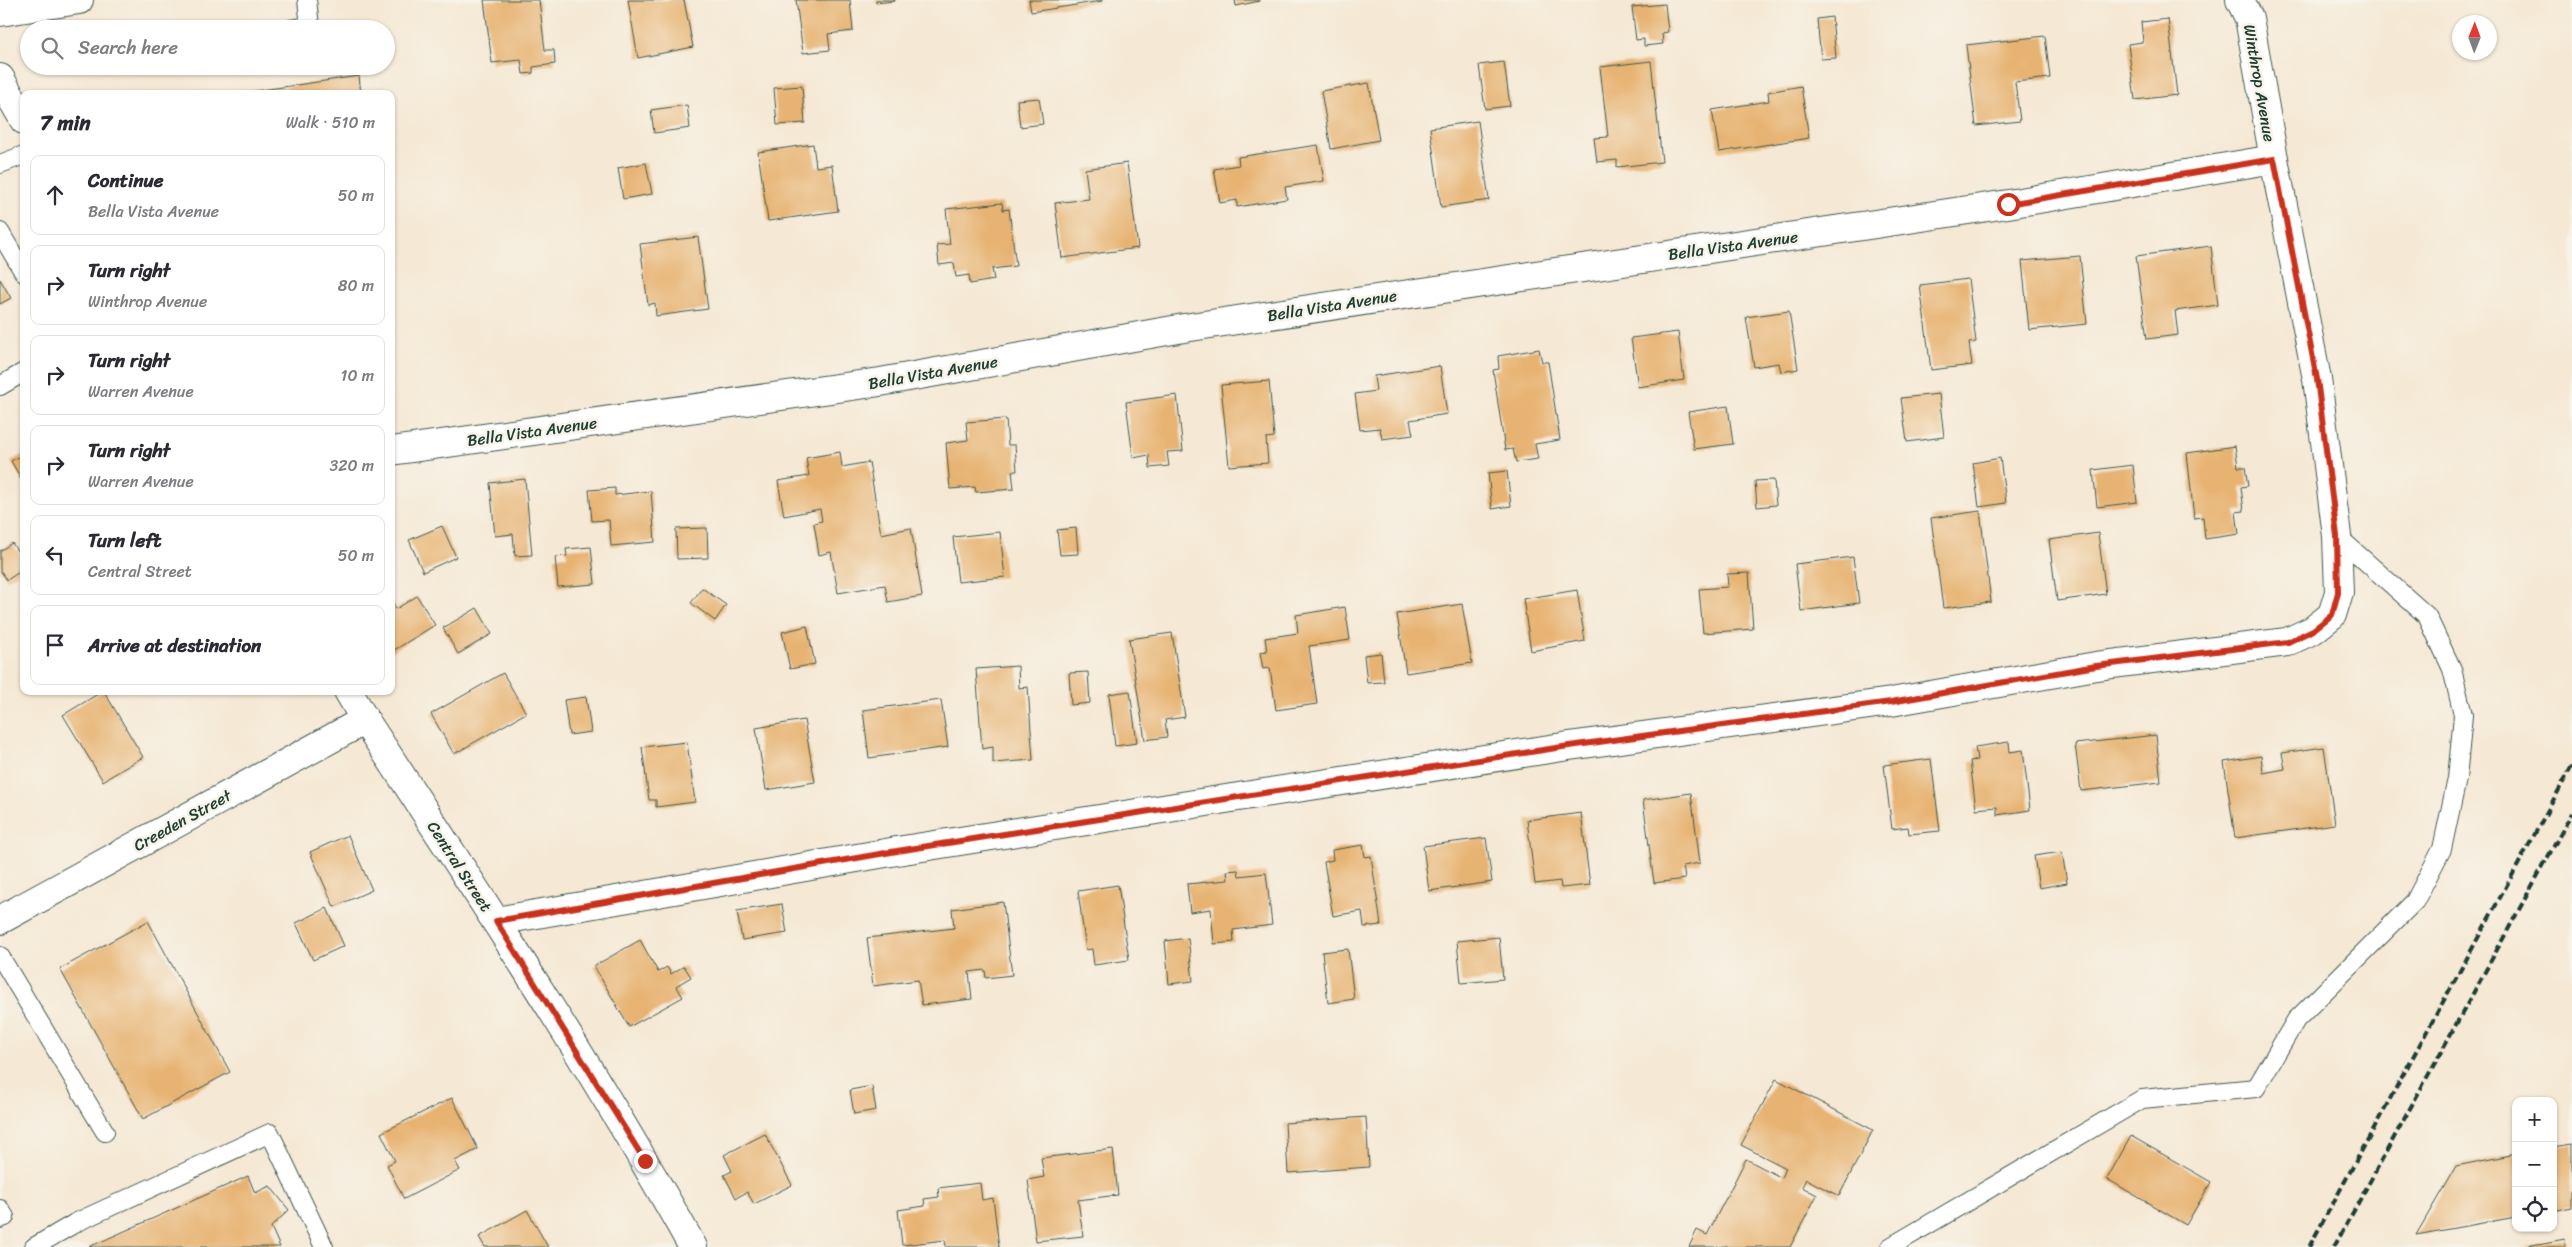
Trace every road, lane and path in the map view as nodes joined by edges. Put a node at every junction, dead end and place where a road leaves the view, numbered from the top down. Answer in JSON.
{"nodes":[{"id":1,"x":79,"y":0,"type":"edge"},
{"id":2,"x":307,"y":0,"type":"edge"},
{"id":3,"x":2240,"y":0,"type":"edge"},
{"id":4,"x":0,"y":12,"type":"edge"},
{"id":5,"x":309,"y":20,"type":"edge"},
{"id":6,"x":0,"y":78,"type":"edge"},
{"id":7,"x":20,"y":113,"type":"edge"},
{"id":8,"x":20,"y":156,"type":"edge"},
{"id":9,"x":2274,"y":159,"type":"junction"},
{"id":10,"x":0,"y":164,"type":"edge"},
{"id":11,"x":0,"y":232,"type":"edge"},
{"id":12,"x":20,"y":266,"type":"edge"},
{"id":13,"x":20,"y":374,"type":"edge"},
{"id":14,"x":0,"y":386,"type":"edge"},
{"id":15,"x":395,"y":450,"type":"edge"},
{"id":16,"x":2337,"y":536,"type":"junction"},
{"id":17,"x":350,"y":695,"type":"edge"},
{"id":18,"x":365,"y":720,"type":"junction"},
{"id":19,"x":0,"y":920,"type":"edge"},
{"id":20,"x":496,"y":921,"type":"junction"},
{"id":21,"x":0,"y":956,"type":"edge"},
{"id":22,"x":105,"y":1132,"type":"dead end"},
{"id":23,"x":0,"y":1209,"type":"edge"},
{"id":24,"x":0,"y":1219,"type":"edge"},
{"id":25,"x":34,"y":1247,"type":"edge"},
{"id":26,"x":324,"y":1247,"type":"edge"},
{"id":27,"x":693,"y":1247,"type":"edge"},
{"id":28,"x":1890,"y":1247,"type":"edge"}],
"edges":[{"from":1,"to":4,"type":"street"},
{"from":2,"to":5,"type":"lane"},
{"from":3,"to":9,"type":"street","name":"Winthrop Avenue"},
{"from":6,"to":7,"type":"street"},
{"from":8,"to":10,"type":"lane"},
{"from":9,"to":15,"type":"street","name":"Bella Vista Avenue"},
{"from":9,"to":16,"type":"street","name":"Winthrop Avenue"},
{"from":11,"to":12,"type":"lane"},
{"from":13,"to":14,"type":"lane"},
{"from":16,"to":20,"type":"street","name":"Winthrop Avenue"},
{"from":16,"to":28,"type":"lane"},
{"from":17,"to":18,"type":"street","name":"Central Street"},
{"from":18,"to":19,"type":"street","name":"Creeden Street"},
{"from":18,"to":20,"type":"street","name":"Central Street"},
{"from":20,"to":27,"type":"street","name":"Central Street"},
{"from":21,"to":22,"type":"lane"},
{"from":23,"to":24,"type":"lane"},
{"from":25,"to":26,"type":"lane"}]}
